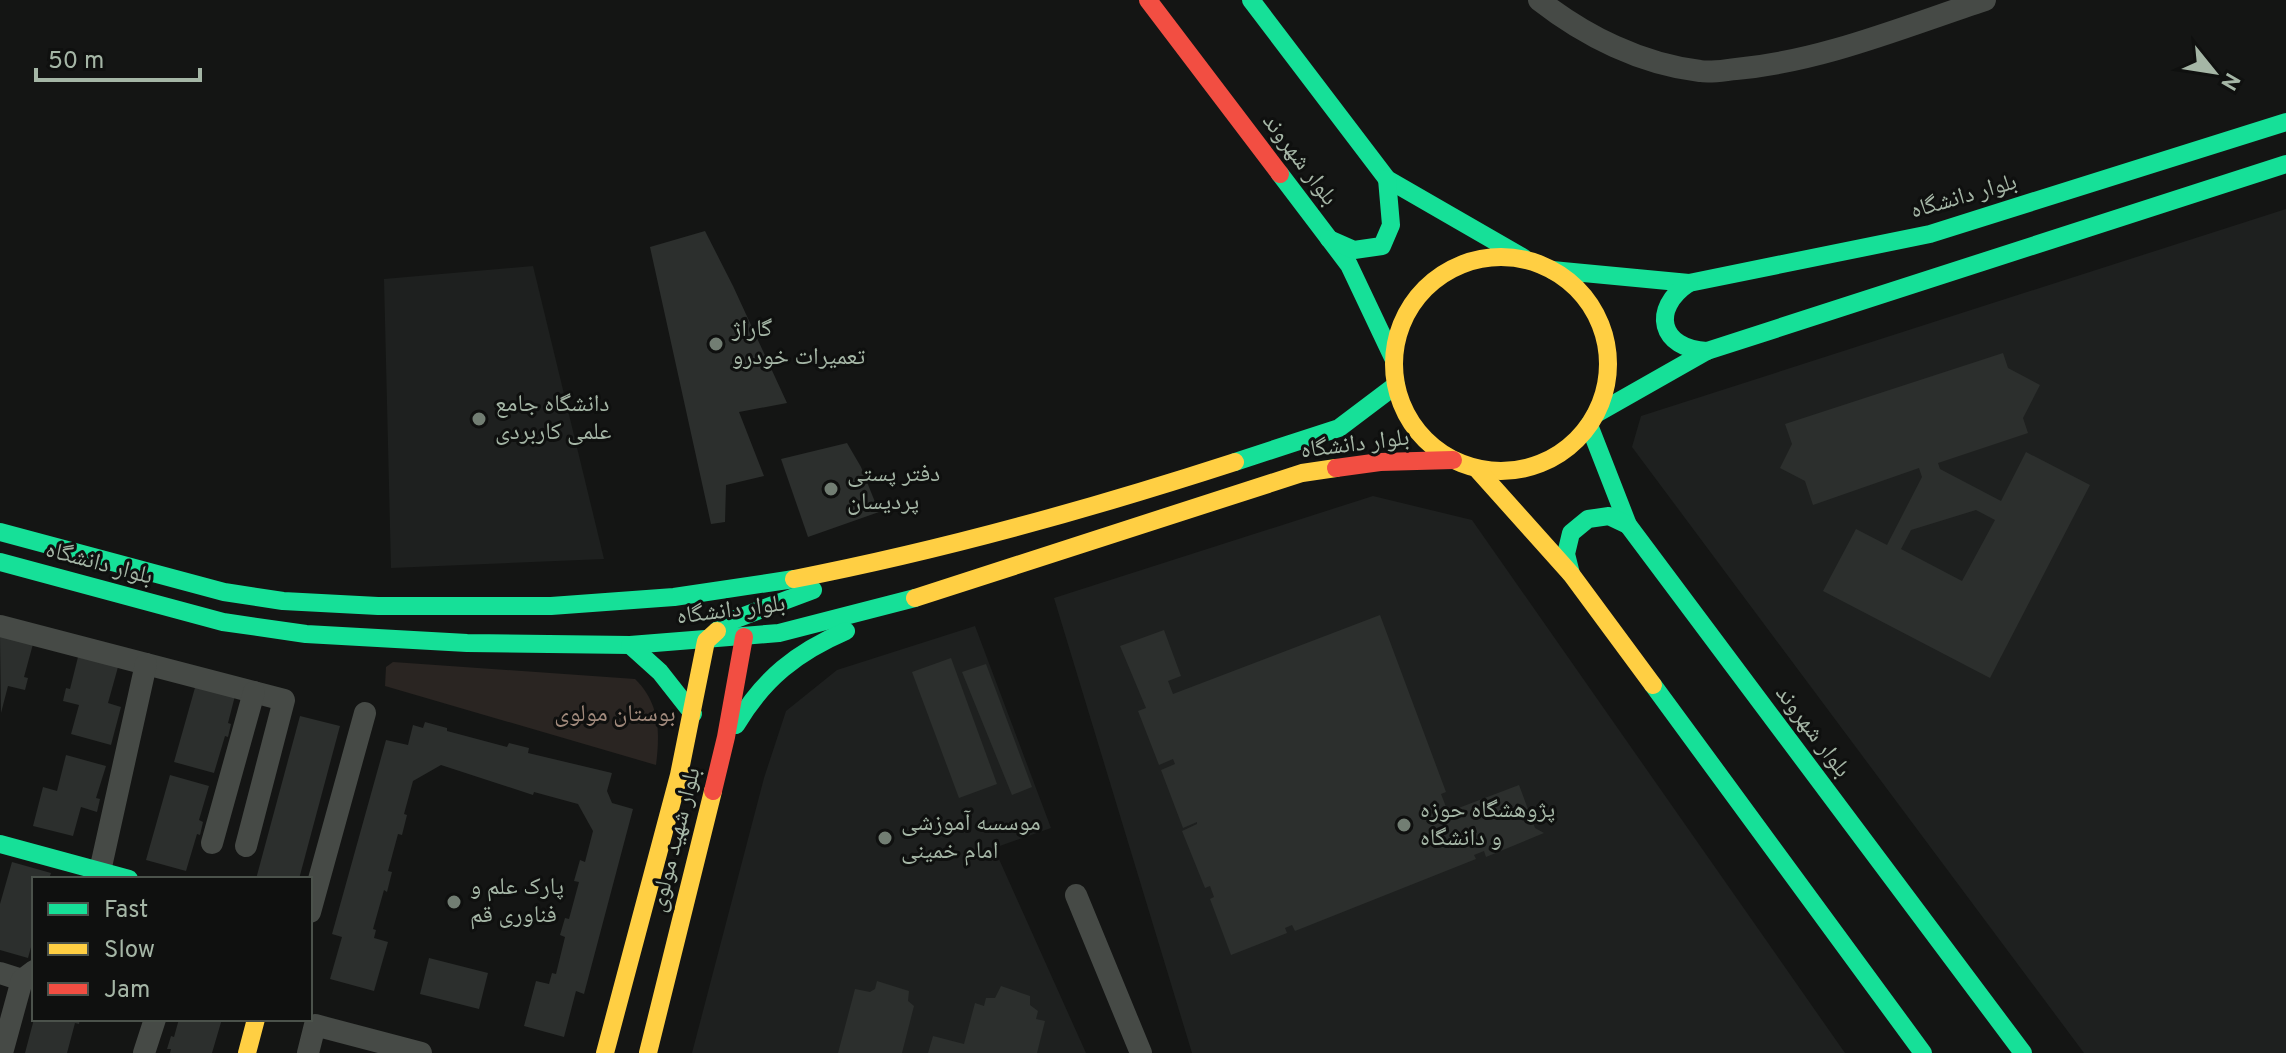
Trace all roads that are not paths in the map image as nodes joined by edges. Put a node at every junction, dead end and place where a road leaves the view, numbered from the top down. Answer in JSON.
{"nodes":[{"id":1,"x":1148,"y":0,"type":"edge"},
{"id":2,"x":1251,"y":0,"type":"edge"},
{"id":3,"x":1539,"y":0,"type":"edge"},
{"id":4,"x":1985,"y":0,"type":"edge"},
{"id":5,"x":2286,"y":122,"type":"edge"},
{"id":6,"x":2286,"y":164,"type":"edge"},
{"id":7,"x":1387,"y":179,"type":"junction"},
{"id":8,"x":1329,"y":239,"type":"junction"},
{"id":9,"x":1527,"y":260,"type":"junction"},
{"id":10,"x":1552,"y":270,"type":"junction"},
{"id":11,"x":1689,"y":283,"type":"junction"},
{"id":12,"x":1707,"y":351,"type":"junction"},
{"id":13,"x":1394,"y":360,"type":"junction"},
{"id":14,"x":1396,"y":385,"type":"junction"},
{"id":15,"x":1592,"y":419,"type":"junction"},
{"id":16,"x":1453,"y":460,"type":"junction"},
{"id":17,"x":1477,"y":469,"type":"junction"},
{"id":18,"x":1628,"y":525,"type":"junction"},
{"id":19,"x":0,"y":532,"type":"edge"},
{"id":20,"x":0,"y":562,"type":"edge"},
{"id":21,"x":865,"y":565,"type":"junction"},
{"id":22,"x":1571,"y":574,"type":"junction"},
{"id":23,"x":944,"y":591,"type":"junction"},
{"id":24,"x":604,"y":604,"type":"junction"},
{"id":25,"x":683,"y":614,"type":"dead end"},
{"id":26,"x":720,"y":620,"type":"junction"},
{"id":27,"x":0,"y":626,"type":"edge"},
{"id":28,"x":744,"y":637,"type":"junction"},
{"id":29,"x":706,"y":641,"type":"junction"},
{"id":30,"x":630,"y":645,"type":"junction"},
{"id":31,"x":146,"y":664,"type":"junction"},
{"id":32,"x":736,"y":691,"type":"junction"},
{"id":33,"x":254,"y":692,"type":"junction"},
{"id":34,"x":697,"y":693,"type":"junction"},
{"id":35,"x":365,"y":713,"type":"dead end"},
{"id":36,"x":693,"y":714,"type":"junction"},
{"id":37,"x":726,"y":737,"type":"junction"},
{"id":38,"x":212,"y":843,"type":"dead end"},
{"id":39,"x":0,"y":844,"type":"edge"},
{"id":40,"x":246,"y":846,"type":"dead end"},
{"id":41,"x":100,"y":871,"type":"junction"},
{"id":42,"x":121,"y":877,"type":"edge"},
{"id":43,"x":1076,"y":895,"type":"dead end"},
{"id":44,"x":312,"y":905,"type":"edge"},
{"id":45,"x":0,"y":973,"type":"edge"},
{"id":46,"x":28,"y":976,"type":"edge"},
{"id":47,"x":154,"y":1021,"type":"edge"},
{"id":48,"x":255,"y":1021,"type":"edge"},
{"id":49,"x":2,"y":1053,"type":"edge"},
{"id":50,"x":144,"y":1053,"type":"edge"},
{"id":51,"x":247,"y":1053,"type":"edge"},
{"id":52,"x":308,"y":1053,"type":"edge"},
{"id":53,"x":421,"y":1053,"type":"edge"},
{"id":54,"x":605,"y":1053,"type":"edge"},
{"id":55,"x":648,"y":1053,"type":"edge"},
{"id":56,"x":1141,"y":1053,"type":"edge"},
{"id":57,"x":1923,"y":1053,"type":"edge"},
{"id":58,"x":2023,"y":1053,"type":"edge"}],
"edges":[{"from":1,"to":8,"type":"main road","name":"بلوار شهروند"},
{"from":2,"to":7,"type":"main road"},
{"from":3,"to":4,"type":"street"},
{"from":5,"to":11,"type":"main road","name":"بلوار دانشگاه"},
{"from":6,"to":12,"type":"main road"},
{"from":7,"to":8,"type":"main road"},
{"from":7,"to":9,"type":"main road"},
{"from":8,"to":13,"type":"main road","name":"بلوار شهروند"},
{"from":9,"to":10,"type":"main road"},
{"from":9,"to":13,"type":"main road"},
{"from":10,"to":11,"type":"main road","name":"بلوار دانشگاه"},
{"from":10,"to":15,"type":"main road"},
{"from":11,"to":12,"type":"main road"},
{"from":12,"to":15,"type":"main road"},
{"from":13,"to":14,"type":"main road"},
{"from":14,"to":16,"type":"main road"},
{"from":14,"to":21,"type":"main road","name":"بلوار دانشگاه"},
{"from":15,"to":17,"type":"main road"},
{"from":15,"to":18,"type":"main road","name":"بلوار شهروند"},
{"from":16,"to":17,"type":"main road"},
{"from":16,"to":23,"type":"main road","name":"بلوار دانشگاه"},
{"from":17,"to":22,"type":"main road"},
{"from":18,"to":22,"type":"main road"},
{"from":18,"to":58,"type":"main road","name":"بلوار شهروند"},
{"from":19,"to":24,"type":"main road","name":"بلوار دانشگاه"},
{"from":20,"to":30,"type":"main road","name":"بلوار دانشگاه"},
{"from":21,"to":24,"type":"main road","name":"بلوار دانشگاه"},
{"from":21,"to":26,"type":"main road"},
{"from":22,"to":57,"type":"main road"},
{"from":23,"to":28,"type":"main road","name":"بلوار دانشگاه"},
{"from":23,"to":37,"type":"main road"},
{"from":24,"to":25,"type":"main road"},
{"from":26,"to":28,"type":"main road"},
{"from":26,"to":29,"type":"main road"},
{"from":27,"to":31,"type":"street"},
{"from":28,"to":29,"type":"main road","name":"بلوار دانشگاه"},
{"from":28,"to":32,"type":"main road","name":"بلوار شهید مولوی"},
{"from":29,"to":30,"type":"main road","name":"بلوار دانشگاه"},
{"from":29,"to":34,"type":"main road","name":"بلوار شهید مولوی"},
{"from":30,"to":36,"type":"main road"},
{"from":31,"to":33,"type":"street"},
{"from":31,"to":41,"type":"street"},
{"from":32,"to":34,"type":"main road"},
{"from":32,"to":37,"type":"main road","name":"بلوار شهید مولوی"},
{"from":33,"to":38,"type":"street"},
{"from":33,"to":40,"type":"street"},
{"from":34,"to":36,"type":"main road","name":"بلوار شهید مولوی"},
{"from":35,"to":44,"type":"street"},
{"from":36,"to":54,"type":"main road","name":"بلوار شهید مولوی"},
{"from":37,"to":55,"type":"main road","name":"بلوار شهید مولوی"},
{"from":39,"to":41,"type":"main road"},
{"from":41,"to":42,"type":"main road"},
{"from":43,"to":56,"type":"street"},
{"from":45,"to":46,"type":"street"},
{"from":46,"to":49,"type":"street"},
{"from":47,"to":50,"type":"street"},
{"from":48,"to":51,"type":"main road"},
{"from":52,"to":53,"type":"street"}]}
